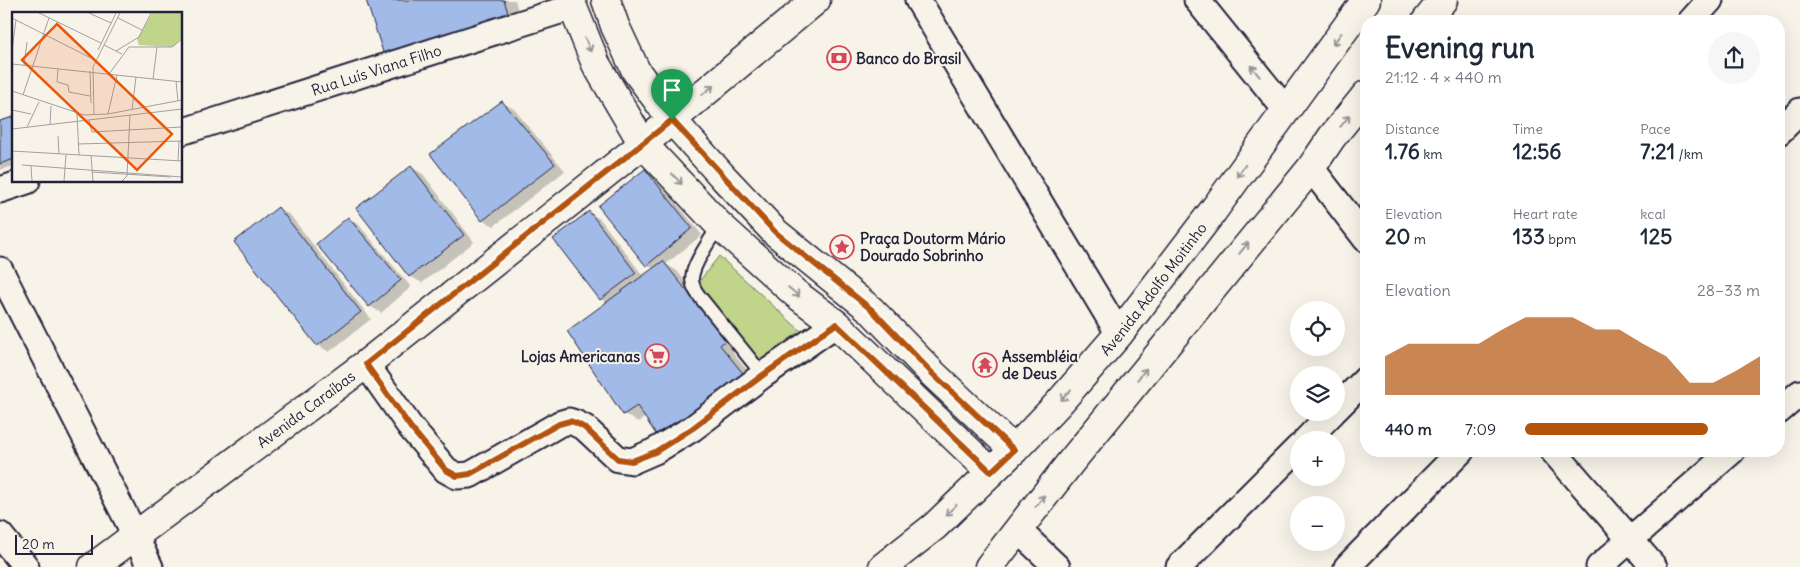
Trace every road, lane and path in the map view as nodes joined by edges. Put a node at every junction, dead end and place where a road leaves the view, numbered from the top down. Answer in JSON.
{"nodes":[{"id":1,"x":606,"y":0,"type":"edge"},
{"id":2,"x":816,"y":0,"type":"edge"},
{"id":3,"x":918,"y":0,"type":"edge"},
{"id":4,"x":1197,"y":0,"type":"edge"},
{"id":5,"x":1366,"y":0,"type":"edge"},
{"id":6,"x":1443,"y":0,"type":"edge"},
{"id":7,"x":1710,"y":0,"type":"edge"},
{"id":8,"x":571,"y":3,"type":"edge"},
{"id":9,"x":1431,"y":15,"type":"edge"},
{"id":10,"x":1697,"y":15,"type":"edge"},
{"id":11,"x":1360,"y":102,"type":"edge"},
{"id":12,"x":1285,"y":109,"type":"junction"},
{"id":13,"x":1800,"y":111,"type":"edge"},
{"id":14,"x":672,"y":120,"type":"junction"},
{"id":15,"x":1785,"y":126,"type":"edge"},
{"id":16,"x":182,"y":132,"type":"edge"},
{"id":17,"x":643,"y":144,"type":"junction"},
{"id":18,"x":1311,"y":168,"type":"junction"},
{"id":19,"x":23,"y":182,"type":"edge"},
{"id":20,"x":0,"y":190,"type":"edge"},
{"id":21,"x":720,"y":225,"type":"junction"},
{"id":22,"x":1360,"y":231,"type":"edge"},
{"id":23,"x":0,"y":270,"type":"edge"},
{"id":24,"x":836,"y":324,"type":"junction"},
{"id":25,"x":1119,"y":334,"type":"junction"},
{"id":26,"x":366,"y":364,"type":"junction"},
{"id":27,"x":763,"y":375,"type":"junction"},
{"id":28,"x":1360,"y":386,"type":"edge"},
{"id":29,"x":1800,"y":393,"type":"edge"},
{"id":30,"x":1345,"y":401,"type":"edge"},
{"id":31,"x":1785,"y":406,"type":"edge"},
{"id":32,"x":1324,"y":421,"type":"edge"},
{"id":33,"x":1315,"y":431,"type":"edge"},
{"id":34,"x":1014,"y":450,"type":"junction"},
{"id":35,"x":1290,"y":456,"type":"edge"},
{"id":36,"x":1454,"y":457,"type":"edge"},
{"id":37,"x":1558,"y":457,"type":"edge"},
{"id":38,"x":1725,"y":457,"type":"edge"},
{"id":39,"x":991,"y":472,"type":"junction"},
{"id":40,"x":1018,"y":530,"type":"junction"},
{"id":41,"x":0,"y":535,"type":"edge"},
{"id":42,"x":135,"y":535,"type":"junction"},
{"id":43,"x":1630,"y":540,"type":"junction"},
{"id":44,"x":26,"y":567,"type":"edge"},
{"id":45,"x":93,"y":567,"type":"edge"},
{"id":46,"x":150,"y":567,"type":"edge"},
{"id":47,"x":883,"y":567,"type":"edge"},
{"id":48,"x":989,"y":567,"type":"edge"},
{"id":49,"x":1057,"y":567,"type":"edge"},
{"id":50,"x":1179,"y":567,"type":"edge"},
{"id":51,"x":1347,"y":567,"type":"edge"},
{"id":52,"x":1599,"y":567,"type":"edge"},
{"id":53,"x":1654,"y":567,"type":"edge"}],
"edges":[{"from":1,"to":14,"type":"main road"},
{"from":14,"to":2,"type":"main road","name":"Avenida Caraíbas","one_way":true},
{"from":3,"to":25,"type":"street"},
{"from":12,"to":4,"type":"street","one_way":true},
{"from":5,"to":12,"type":"main road","name":"Avenida Adolfo Moitinho","one_way":true},
{"from":6,"to":9,"type":"main road"},
{"from":7,"to":10,"type":"street"},
{"from":8,"to":16,"type":"street","name":"Rua Luís Viana Filho"},
{"from":8,"to":17,"type":"main road","one_way":true},
{"from":18,"to":11,"type":"main road","one_way":true},
{"from":12,"to":25,"type":"main road","name":"Avenida Adolfo Moitinho","one_way":true},
{"from":13,"to":15,"type":"street"},
{"from":14,"to":17,"type":"main road","name":"Avenida Caraíbas"},
{"from":14,"to":34,"type":"main road"},
{"from":17,"to":21,"type":"main road","one_way":true},
{"from":17,"to":26,"type":"main road","name":"Avenida Caraíbas"},
{"from":18,"to":22,"type":"street"},
{"from":40,"to":18,"type":"main road","one_way":true},
{"from":19,"to":20,"type":"street"},
{"from":21,"to":24,"type":"main road","one_way":true},
{"from":21,"to":27,"type":"lane"},
{"from":23,"to":42,"type":"street"},
{"from":24,"to":27,"type":"street"},
{"from":24,"to":39,"type":"main road"},
{"from":25,"to":34,"type":"main road","name":"Avenida Adolfo Moitinho","one_way":true},
{"from":26,"to":27,"type":"street"},
{"from":26,"to":42,"type":"main road","name":"Avenida Caraíbas"},
{"from":28,"to":30,"type":"street"},
{"from":29,"to":31,"type":"street"},
{"from":32,"to":33,"type":"street"},
{"from":34,"to":39,"type":"main road","name":"Avenida Adolfo Moitinho"},
{"from":35,"to":50,"type":"street"},
{"from":36,"to":51,"type":"street"},
{"from":37,"to":43,"type":"street"},
{"from":38,"to":43,"type":"street"},
{"from":39,"to":47,"type":"main road","name":"Avenida Adolfo Moitinho","one_way":true},
{"from":40,"to":48,"type":"main road"},
{"from":40,"to":49,"type":"street"},
{"from":41,"to":44,"type":"street"},
{"from":42,"to":45,"type":"main road","name":"Avenida Caraíbas"},
{"from":42,"to":46,"type":"street"},
{"from":43,"to":52,"type":"street"},
{"from":43,"to":53,"type":"street"}]}
